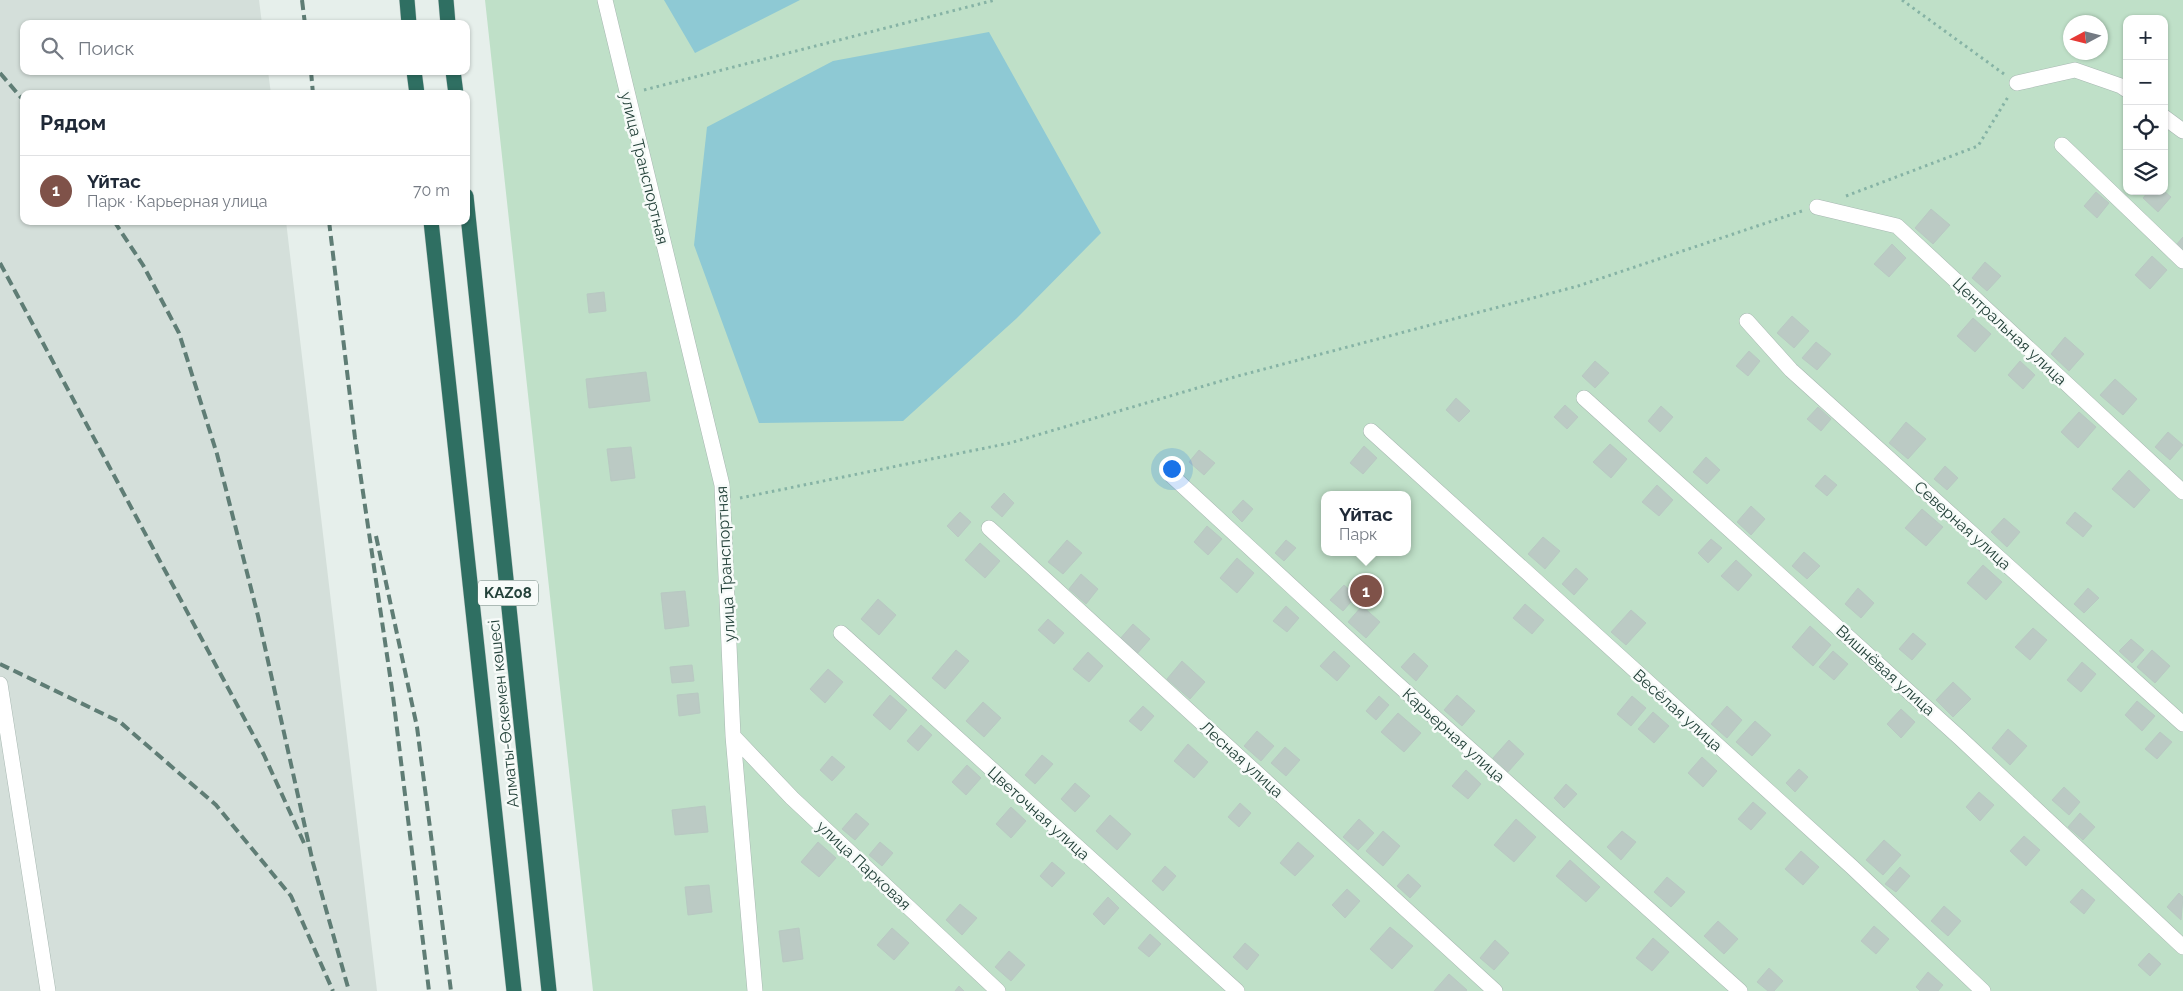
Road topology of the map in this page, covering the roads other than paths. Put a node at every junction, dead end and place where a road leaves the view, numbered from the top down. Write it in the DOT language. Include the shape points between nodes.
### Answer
graph roads {
  1 [pos="407,0"];
  2 [pos="446,0"];
  3 [pos="604,0"];
  4 [pos="409,20"];
  5 [pos="448,20"];
  6 [pos="415,75"];
  7 [pos="454,75"];
  8 [pos="2017,83"];
  9 [pos="2123,87"];
  10 [pos="416,90"];
  11 [pos="455,90"];
  12 [pos="2168,120"];
  13 [pos="2183,131"];
  14 [pos="2062,145"];
  15 [pos="1817,207"];
  16 [pos="431,225"];
  17 [pos="469,225"];
  18 [pos="2183,261"];
  19 [pos="1747,321"];
  20 [pos="1584,398"];
  21 [pos="1370,431"];
  22 [pos="1171,475"];
  23 [pos="2183,492"];
  24 [pos="989,528"];
  25 [pos="841,633"];
  26 [pos="0,684"];
  27 [pos="2183,724"];
  28 [pos="733,736"];
  29 [pos="2183,947"];
  30 [pos="48,991"];
  31 [pos="514,991"];
  32 [pos="549,991"];
  33 [pos="755,991"];
  34 [pos="998,991"];
  35 [pos="1237,991"];
  36 [pos="1495,991"];
  37 [pos="1740,991"];
  38 [pos="1983,991"];
  1 -- 4 [label="highway"];
  2 -- 5 [label="highway"];
  3 -- 28 [label="street, улица Транспортная" via="722,485"];
  6 -- 10 [label="highway"];
  7 -- 11 [label="highway"];
  8 -- 9 [label="street" via="2075,70"];
  12 -- 13 [label="street"];
  14 -- 18 [label="street"];
  15 -- 23 [label="street, Центральная улица" via="1897,226"];
  16 -- 31 [label="highway, Алматы-Өскемен көшесі / KAZ08"];
  17 -- 32 [label="highway, Алматы-Өскемен көшесі / KAZ08"];
  19 -- 27 [label="street, Северная улица" via="1791,370"];
  20 -- 29 [label="street, Вишнёвая улица" via="1960,738"];
  21 -- 38 [label="street, Весёлая улица"];
  22 -- 37 [label="street, Карьерная улица" via="1394,681"];
  24 -- 36 [label="street, Лесная улица"];
  25 -- 35 [label="street, Цветочная улица"];
  26 -- 30 [label="street"];
  28 -- 33 [label="street, улица Транспортная"];
  28 -- 34 [label="street, улица Парковая" via="792,798"];
}
